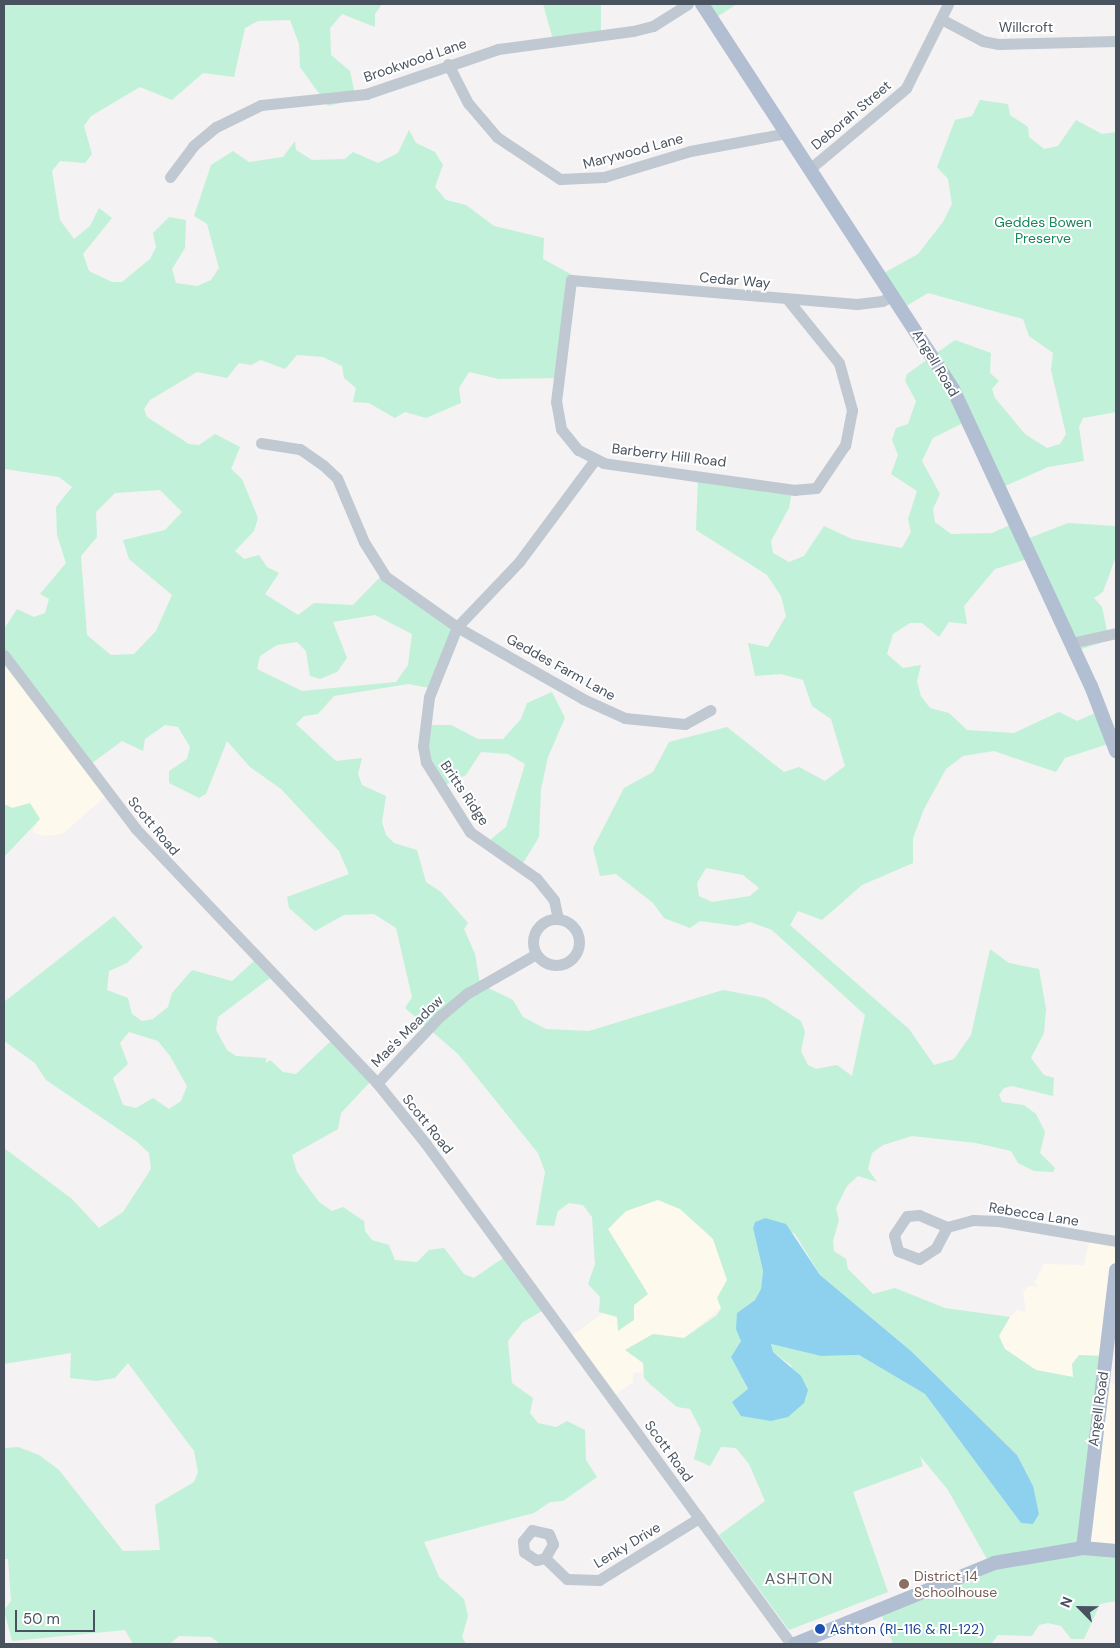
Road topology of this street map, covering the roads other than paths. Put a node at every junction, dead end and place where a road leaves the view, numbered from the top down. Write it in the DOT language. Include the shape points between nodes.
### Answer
graph roads {
  1 [pos="688,4"];
  2 [pos="702,4"];
  3 [pos="948,4"];
  4 [pos="941,18"];
  5 [pos="1116,41"];
  6 [pos="448,64"];
  7 [pos="787,133"];
  8 [pos="812,167"];
  9 [pos="170,177"];
  10 [pos="571,280"];
  11 [pos="894,294"];
  12 [pos="788,300"];
  13 [pos="262,443"];
  14 [pos="594,461"];
  15 [pos="457,627"];
  16 [pos="1116,633"];
  17 [pos="1071,643"];
  18 [pos="4,655"];
  19 [pos="710,710"];
  20 [pos="1116,752"];
  21 [pos="558,920"];
  22 [pos="536,954"];
  23 [pos="376,1083"];
  24 [pos="947,1227"];
  25 [pos="1116,1241"];
  26 [pos="1116,1270"];
  27 [pos="699,1518"];
  28 [pos="1083,1548"];
  29 [pos="1116,1551"];
  30 [pos="546,1558"];
  31 [pos="791,1644"];
  32 [pos="795,1644"];
  1 -- 6 [label="street, Brookwood Lane" via="653,26 606,37 498,49"];
  2 -- 7 [label="main road, Angell Road"];
  3 -- 4 [label="street, Deborah Street"];
  4 -- 5 [label="street, Willcroft" via="984,41 999,44"];
  4 -- 8 [label="street, Deborah Street" via="906,88"];
  6 -- 7 [label="street, Marywood Lane" via="468,103 497,137 560,180 604,177 690,151"];
  6 -- 9 [label="street, Brookwood Lane" via="366,94 282,100 247,110 193,146"];
  7 -- 8 [label="main road, Angell Road"];
  8 -- 11 [label="main road, Angell Road"];
  10 -- 12 [label="street, Cedar Way"];
  10 -- 14 [label="street, Barberry Hill Road" via="556,417 570,441"];
  11 -- 12 [label="street, Cedar Way" via="882,301 857,304"];
  11 -- 17 [label="main road, Angell Road" via="953,389"];
  12 -- 14 [label="street, Barberry Hill Road" via="839,363 852,410 845,445 816,488 795,490"];
  13 -- 15 [label="street, Geddes Farm Lane" via="300,448 337,478 364,542 385,576"];
  14 -- 15 [label="street, Britts Ridge" via="519,562"];
  15 -- 19 [label="street, Geddes Farm Lane" via="583,700 625,718 685,724"];
  15 -- 21 [label="street, Britts Ridge" via="429,697 423,746 426,762 470,832 547,889"];
  16 -- 17 [label="street"];
  17 -- 20 [label="main road, Angell Road"];
  18 -- 23 [label="street, Scott Road" via="136,829"];
  21 -- 22 [label="street" via="548,921 535,934"];
  21 -- 22 [label="street" via="576,930 579,940 575,954 563,964 553,965"];
  22 -- 23 [label="street, Mae's Meadow" via="468,993 439,1017"];
  23 -- 27 [label="street, Scott Road" via="569,1336"];
  24 -- 24 [label="street" via="930,1217 907,1216 894,1234 895,1248 910,1257 929,1257"];
  24 -- 25 [label="street, Rebecca Lane" via="973,1220 998,1221"];
  26 -- 28 [label="main road, Angell Road"];
  27 -- 30 [label="street, Lenky Drive" via="599,1580 567,1579"];
  27 -- 31 [label="street, Scott Road"];
  28 -- 29 [label="main road"];
  28 -- 32 [label="main road" via="994,1563"];
}
